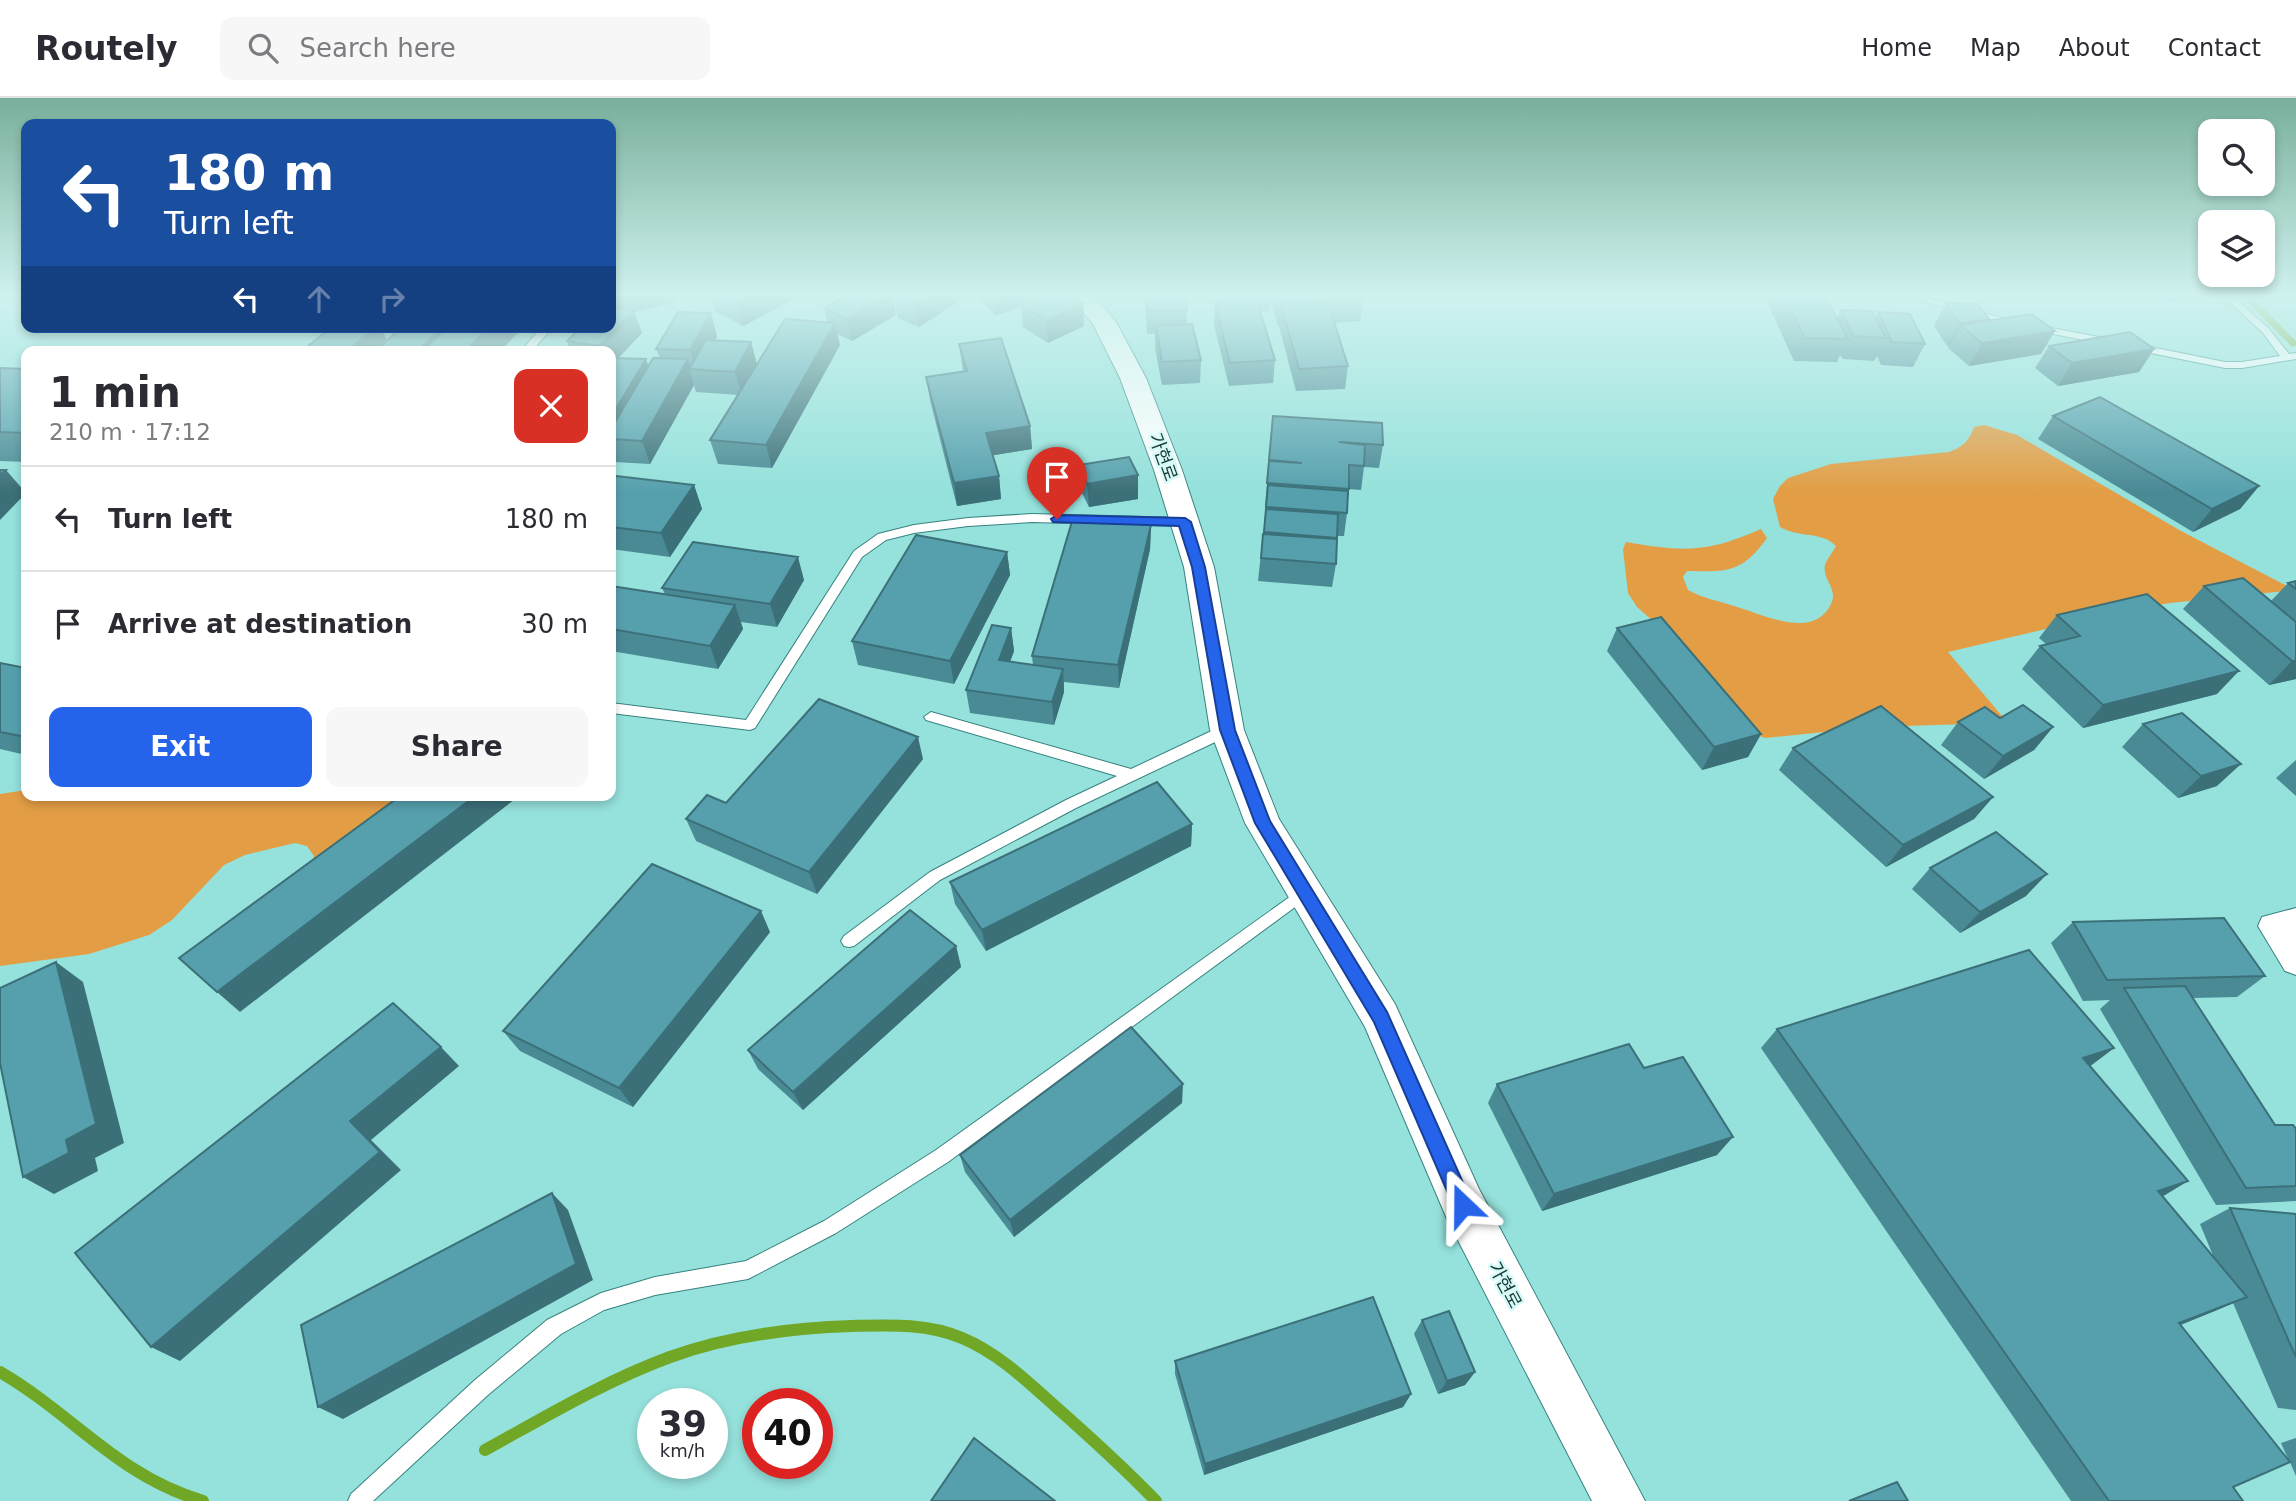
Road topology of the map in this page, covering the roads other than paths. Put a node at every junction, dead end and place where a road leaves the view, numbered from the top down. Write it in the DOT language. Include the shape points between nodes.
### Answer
graph roads {
  1 [pos="1124,361"];
  2 [pos="2197,361"];
  3 [pos="2261,361"];
  4 [pos="1185,522"];
  5 [pos="616,709"];
  6 [pos="931,717"];
  7 [pos="1227,730"];
  8 [pos="1132,775"];
  9 [pos="1305,892"];
  10 [pos="2296,920"];
  11 [pos="849,941"];
  12 [pos="2296,962"];
  13 [pos="358,1501"];
  14 [pos="1619,1501"];
  1 -- 4 [label="street, 가현로"];
  2 -- 3 [label="lane" via="2242,365"];
  4 -- 5 [label="lane" via="1032,518 968,522 882,537 859,554 750,725"];
  4 -- 7 [label="street, 가현로" via="1199,567"];
  6 -- 8 [label="lane"];
  7 -- 8 [label="lane"];
  7 -- 9 [label="street, 가현로" via="1263,823"];
  8 -- 11 [label="lane" via="935,876"];
  9 -- 13 [label="lane" via="942,1156 830,1227 748,1270 655,1286 601,1302 554,1327"];
  9 -- 14 [label="street, 가현로" via="1381,1017 1463,1205"];
  10 -- 12 [label="street" via="2273,926"];
}
